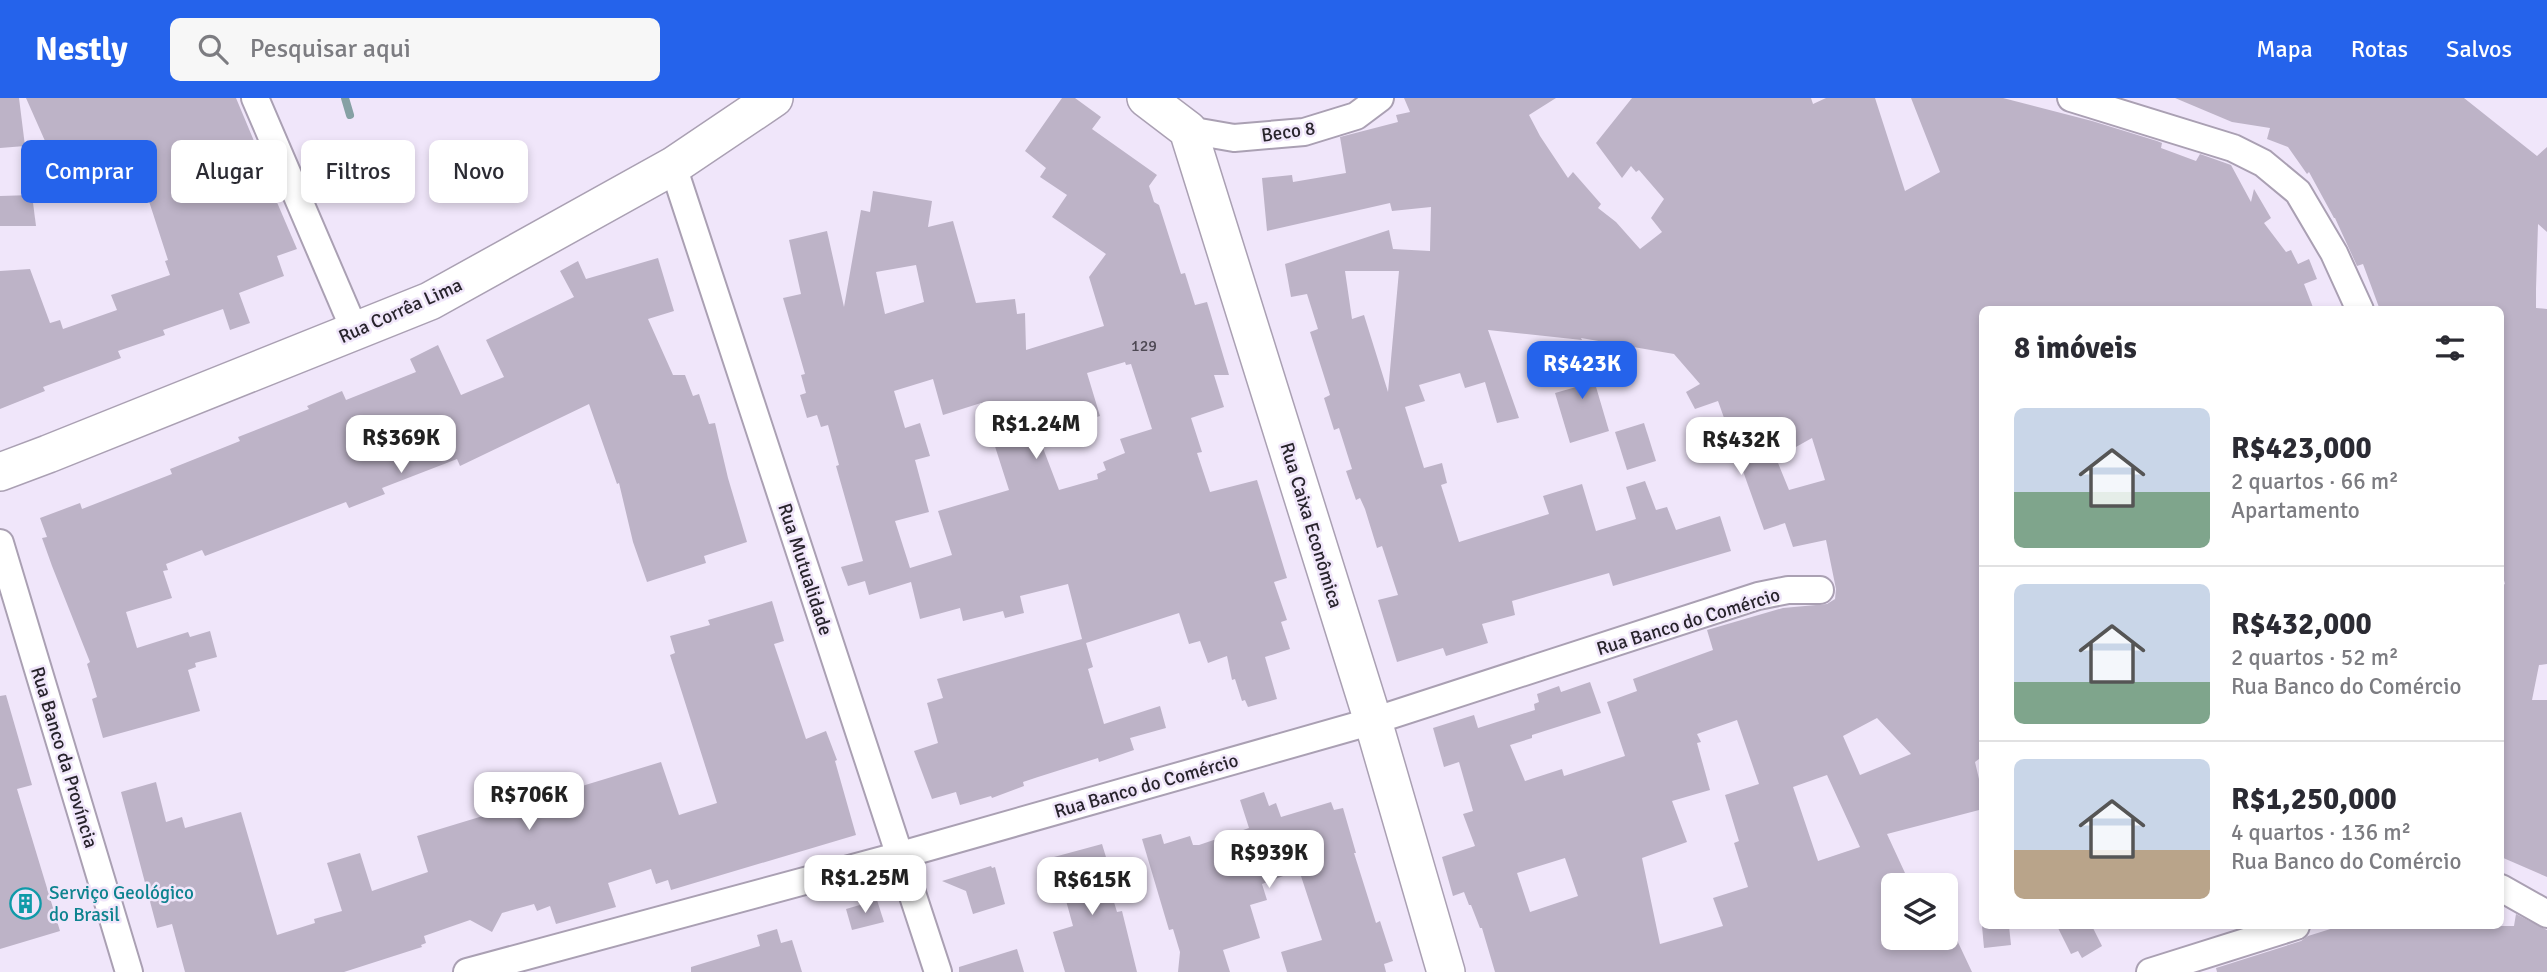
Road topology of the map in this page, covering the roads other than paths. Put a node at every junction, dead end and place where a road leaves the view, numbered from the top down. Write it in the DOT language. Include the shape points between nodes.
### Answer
graph roads {
  1 [pos="255,98"];
  2 [pos="774,98"];
  3 [pos="1146,98"];
  4 [pos="1380,98"];
  5 [pos="2071,98"];
  6 [pos="1188,130"];
  7 [pos="673,166"];
  8 [pos="2358,306"];
  9 [pos="355,331"];
  10 [pos="0,472"];
  11 [pos="0,543"];
  12 [pos="1820,590"];
  13 [pos="1373,721"];
  14 [pos="901,855"];
  15 [pos="2504,890"];
  16 [pos="2547,914"];
  17 [pos="2286,929"];
  18 [pos="129,972"];
  19 [pos="467,972"];
  20 [pos="937,972"];
  21 [pos="1446,972"];
  22 [pos="2150,972"];
  1 -- 9 [label="street"];
  2 -- 7 [label="street, Rua Corrêa Lima"];
  3 -- 6 [label="street"];
  4 -- 6 [label="street, Beco 8" via="1356,116 1304,132 1234,138"];
  5 -- 8 [label="street" via="2233,148 2263,163 2298,192"];
  6 -- 13 [label="street, Rua Caixa Econômica"];
  7 -- 9 [label="street, Rua Corrêa Lima" via="429,301"];
  7 -- 14 [label="street, Rua Mutualidade"];
  9 -- 10 [label="street, Rua Corrêa Lima"];
  11 -- 18 [label="street, Rua Banco da Província"];
  12 -- 13 [label="street, Rua Banco do Comércio" via="1758,596"];
  13 -- 14 [label="street, Rua Banco do Comércio"];
  13 -- 21 [label="street, Rua Caixa Econômica"];
  14 -- 19 [label="street, Rua Banco do Comércio"];
  14 -- 20 [label="street, Rua Mutualidade"];
  15 -- 16 [label="street"];
  17 -- 22 [label="street"];
}
